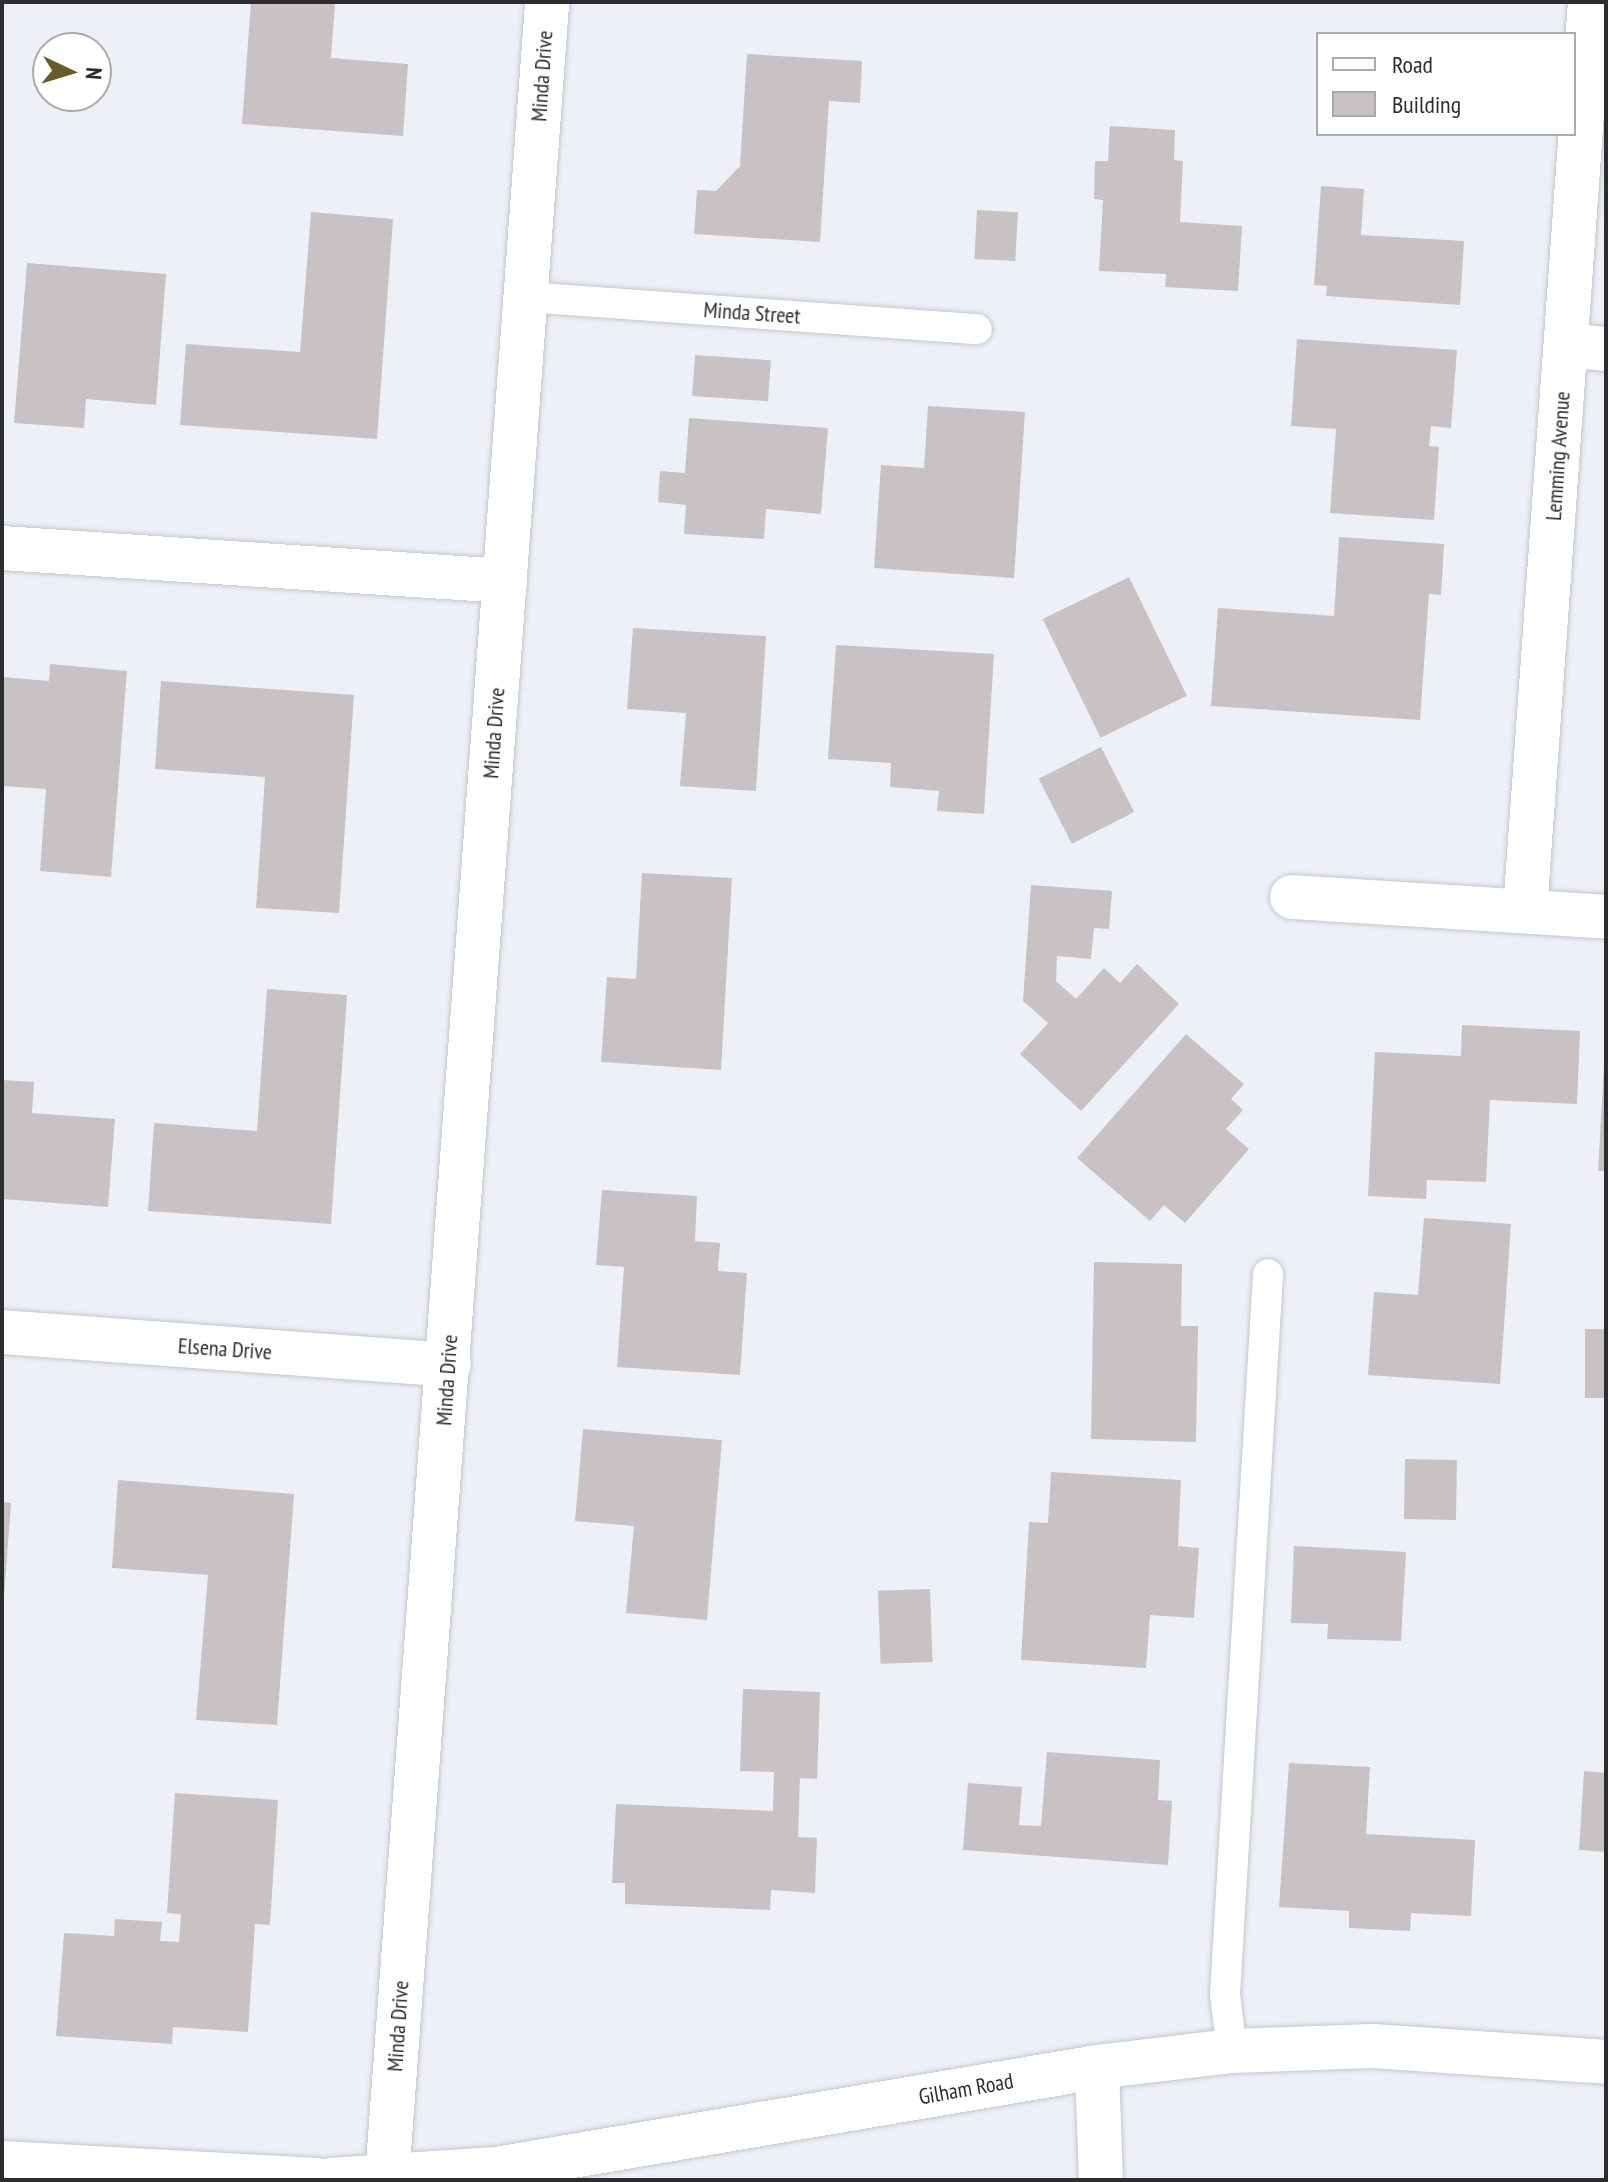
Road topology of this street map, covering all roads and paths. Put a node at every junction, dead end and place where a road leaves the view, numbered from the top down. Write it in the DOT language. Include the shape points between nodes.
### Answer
graph roads {
  1 [pos="547,2"];
  2 [pos="1590,2"];
  3 [pos="1578,107"];
  4 [pos="527,297"];
  5 [pos="977,329"];
  6 [pos="1586,347"];
  7 [pos="2,548"];
  8 [pos="505,581"];
  9 [pos="1292,897"];
  10 [pos="1525,911"];
  11 [pos="1606,917"];
  12 [pos="1268,1274"];
  13 [pos="2,1332"];
  14 [pos="449,1365"];
  15 [pos="1232,2051"];
  16 [pos="1606,2062"];
  17 [pos="1097,2067"];
  18 [pos="2,2163"];
  19 [pos="387,2178"];
  20 [pos="317,2180"];
  21 [pos="330,2180"];
  22 [pos="1101,2180"];
  1 -- 4 [label="street, Minda Drive"];
  2 -- 3 [label="street, Lemming Avenue"];
  3 -- 6 [label="street, Lemming Avenue"];
  4 -- 5 [label="lane, Minda Street"];
  4 -- 8 [label="street, Minda Drive"];
  6 -- 10 [label="street, Lemming Avenue"];
  7 -- 8 [label="street"];
  8 -- 14 [label="street, Minda Drive"];
  9 -- 10 [label="street"];
  10 -- 11 [label="street"];
  12 -- 15 [label="lane" via="1225,1994"];
  13 -- 14 [label="street, Elsena Drive"];
  14 -- 19 [label="street, Minda Drive"];
  15 -- 16 [label="street, Gilham Road" via="1373,2046"];
  15 -- 17 [label="street, Gilham Road"];
  17 -- 19 [label="street, Gilham Road" via="496,2169"];
  17 -- 22 [label="street"];
  18 -- 20 [label="street"];
  19 -- 21 [label="street, Gilham Road"];
}
